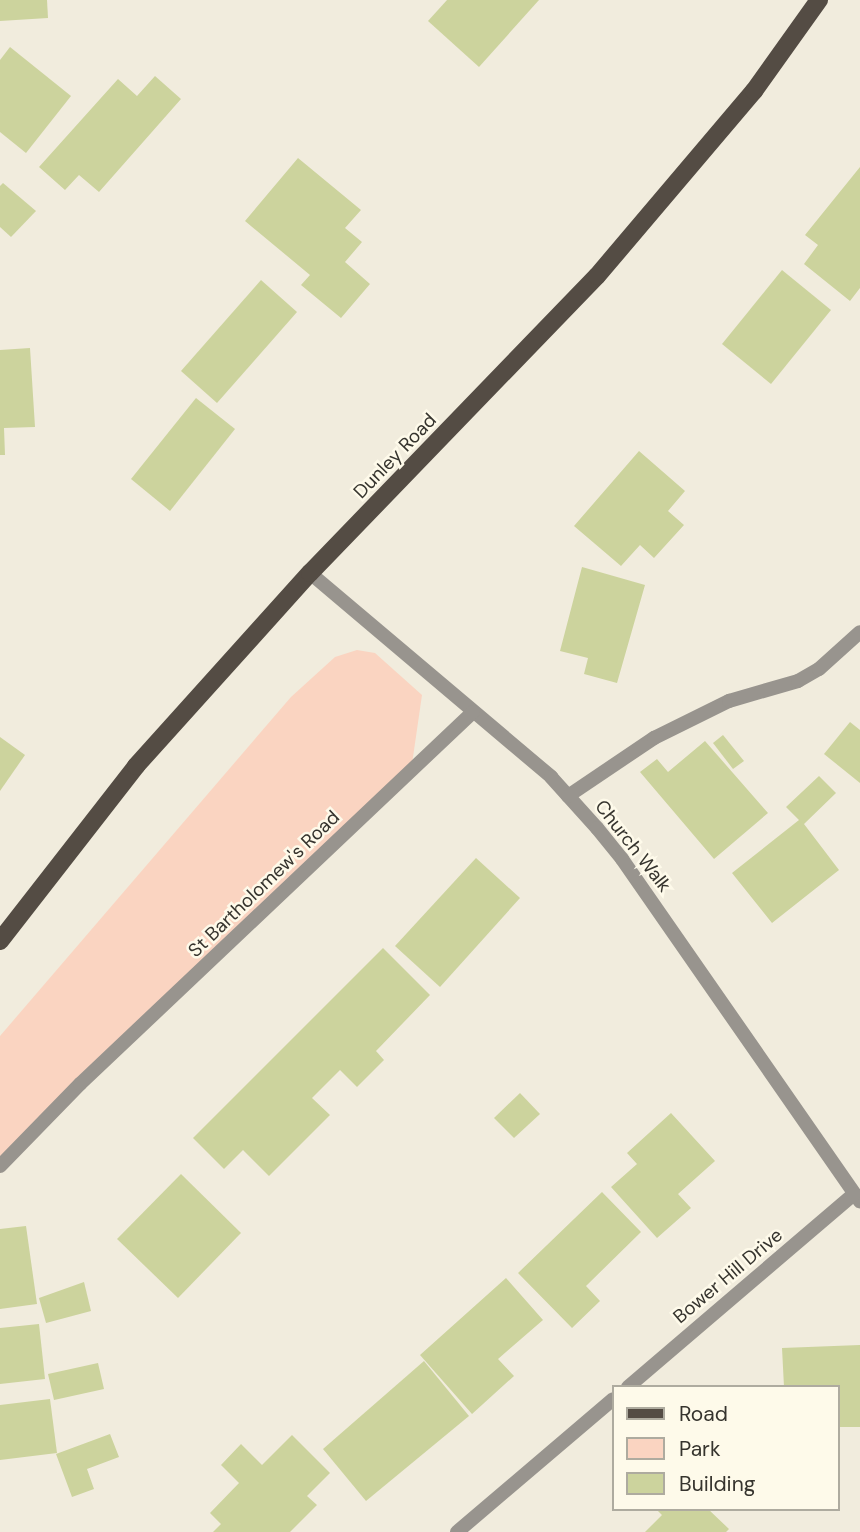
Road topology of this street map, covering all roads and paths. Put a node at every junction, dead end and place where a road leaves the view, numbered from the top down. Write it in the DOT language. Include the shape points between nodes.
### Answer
graph roads {
  1 [pos="819,0"];
  2 [pos="310,573"];
  3 [pos="860,632"];
  4 [pos="473,712"];
  5 [pos="568,796"];
  6 [pos="0,941"];
  7 [pos="0,1166"];
  8 [pos="857,1198"];
  9 [pos="630,1385"];
  10 [pos="612,1400"];
  11 [pos="457,1532"];
  1 -- 2 [label="main road, Dunley Road" via="754,91 597,276"];
  2 -- 4 [label="street, Church Walk"];
  2 -- 6 [label="main road, Dunley Road" via="136,766"];
  3 -- 5 [label="street" via="819,669 798,681 729,701 654,738"];
  4 -- 5 [label="street, Church Walk"];
  4 -- 7 [label="street, St Bartholomew's Road" via="80,1084"];
  5 -- 8 [label="street, Church Walk" via="622,859"];
  8 -- 9 [label="street, Bower Hill Drive"];
  10 -- 11 [label="street"];
}
